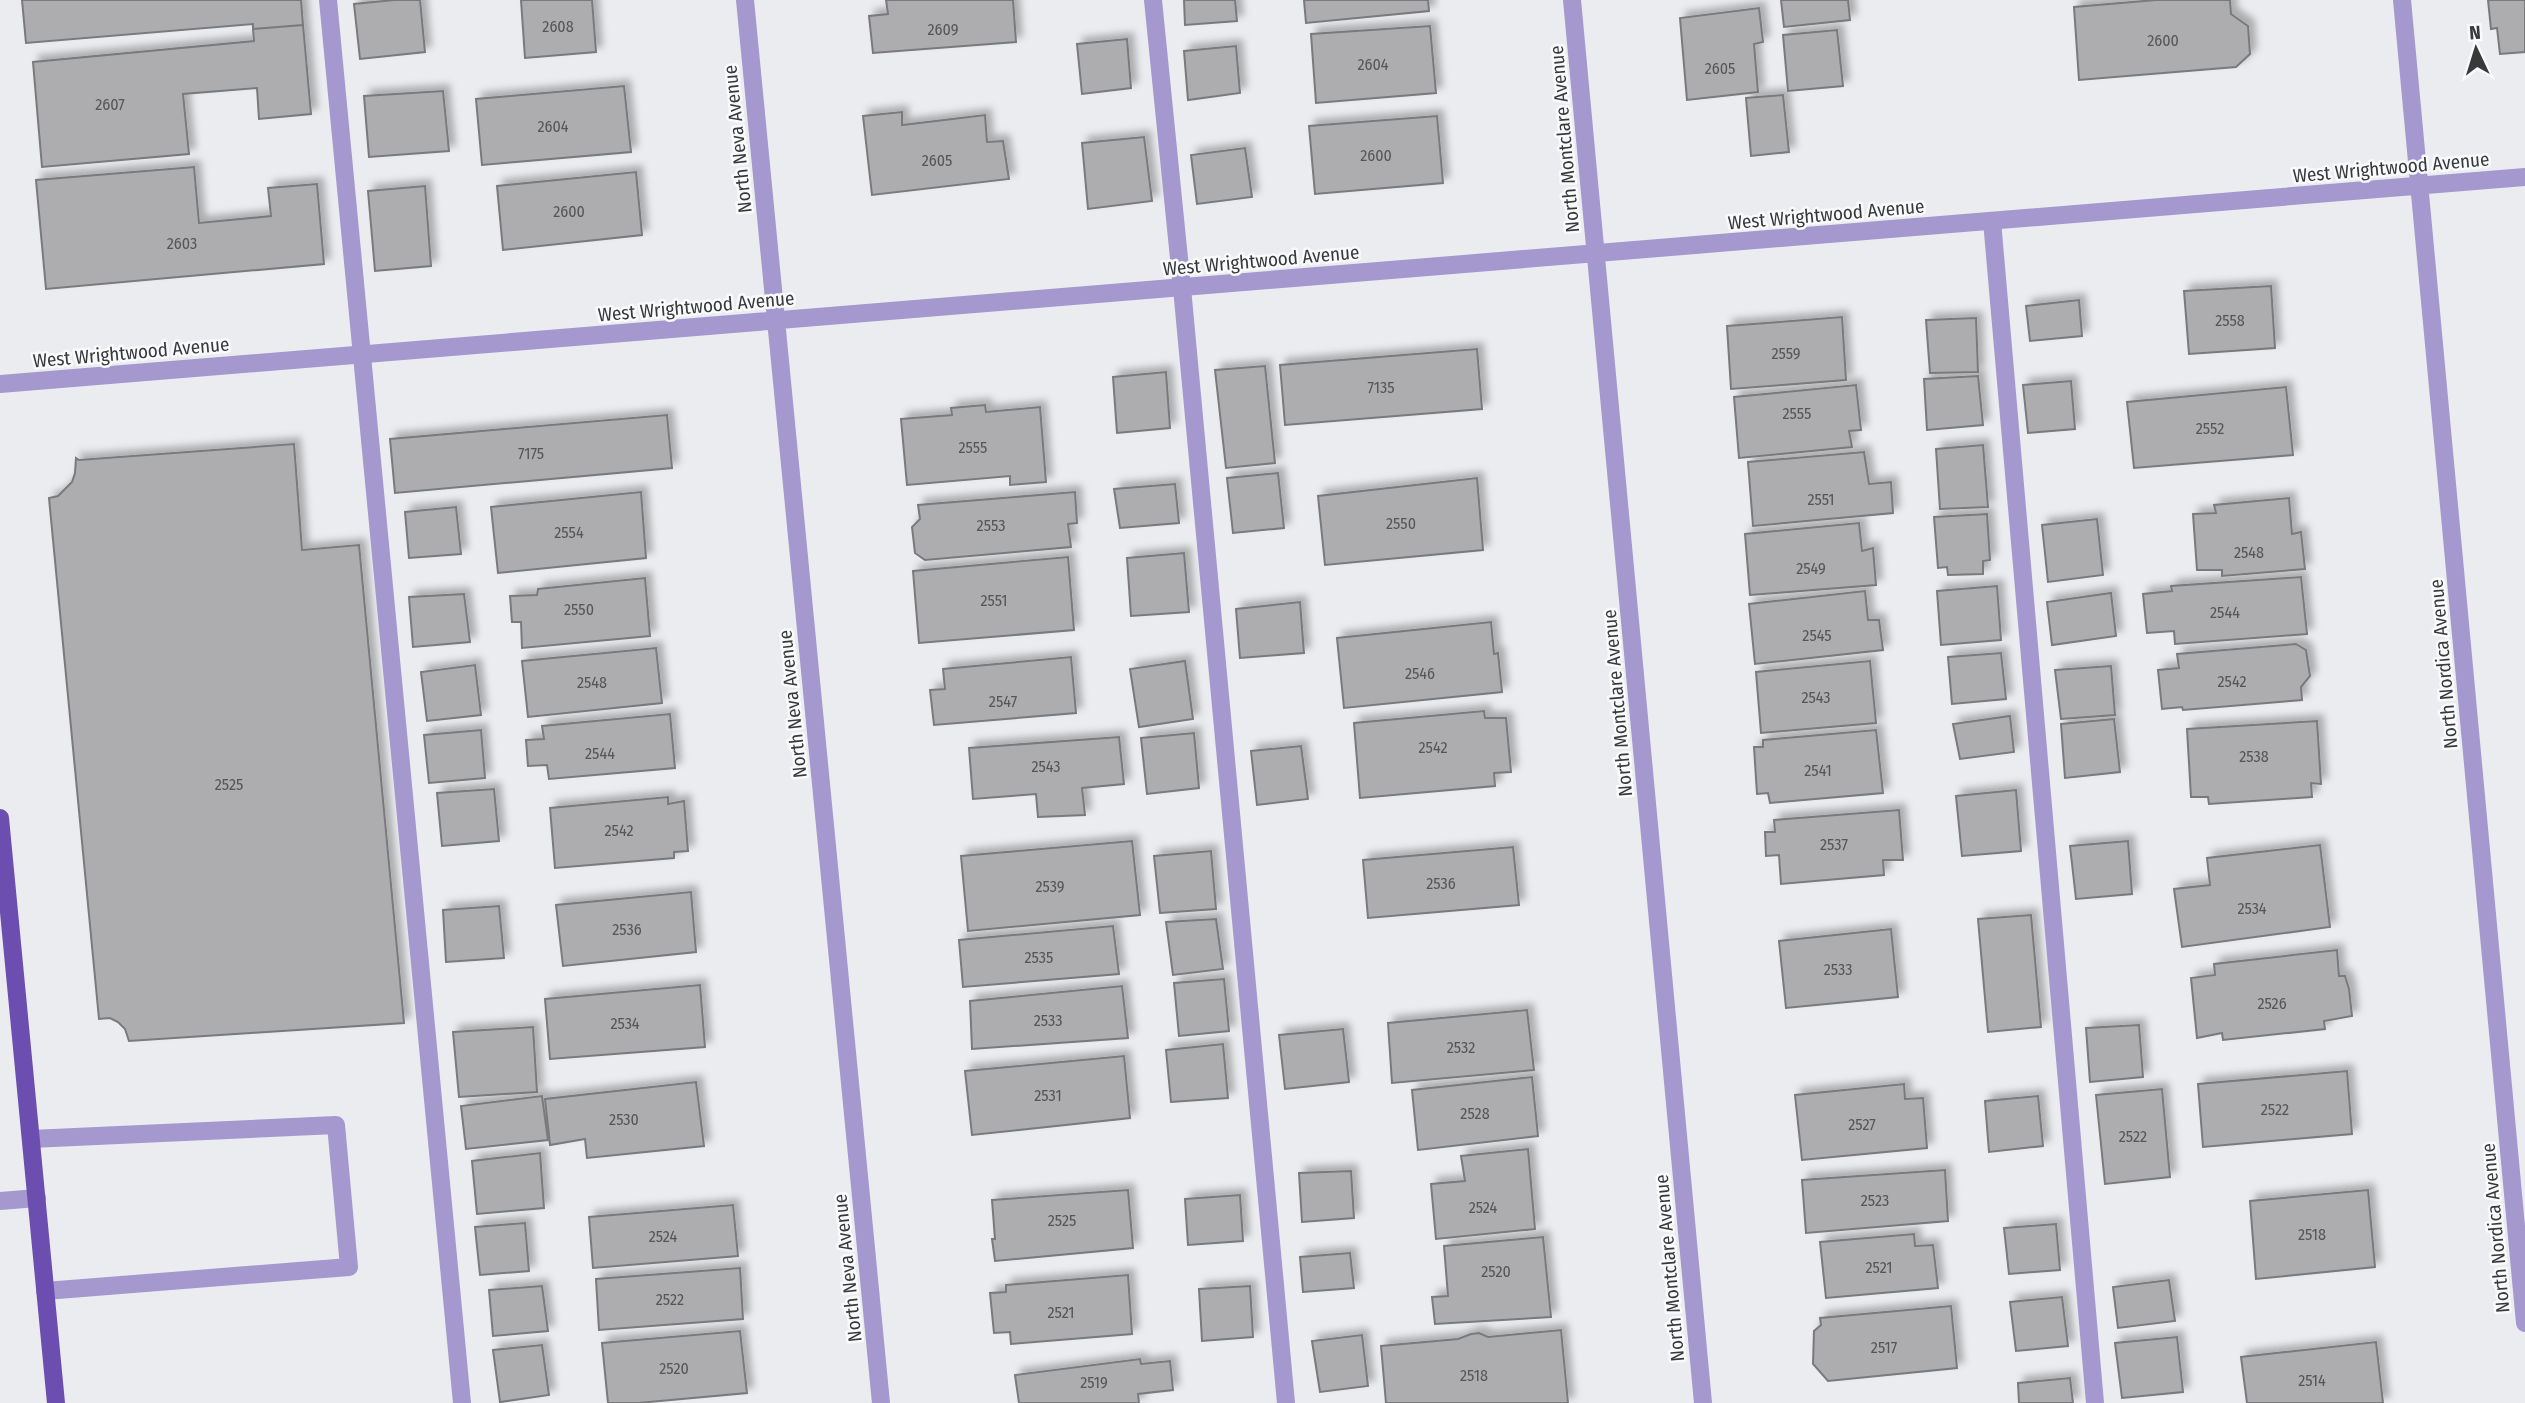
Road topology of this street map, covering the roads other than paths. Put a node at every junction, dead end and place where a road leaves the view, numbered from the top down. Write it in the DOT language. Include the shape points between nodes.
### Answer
graph roads {
  1 [pos="328,0"];
  2 [pos="745,0"];
  3 [pos="1153,0"];
  4 [pos="1572,0"];
  5 [pos="2402,0"];
  6 [pos="2525,177"];
  7 [pos="2419,186"];
  8 [pos="1992,221"];
  9 [pos="1596,253"];
  10 [pos="1182,288"];
  11 [pos="776,321"];
  12 [pos="361,354"];
  13 [pos="0,384"];
  14 [pos="0,818"];
  15 [pos="31,1139"];
  16 [pos="37,1198"];
  17 [pos="0,1201"];
  18 [pos="45,1291"];
  19 [pos="2525,1323"];
  20 [pos="56,1403"];
  21 [pos="462,1403"];
  22 [pos="881,1403"];
  23 [pos="1286,1403"];
  24 [pos="1703,1403"];
  25 [pos="2095,1403"];
  1 -- 12 [label="street"];
  2 -- 11 [label="street, North Neva Avenue"];
  3 -- 10 [label="street"];
  4 -- 9 [label="street, North Montclare Avenue"];
  5 -- 7 [label="street, North Nordica Avenue"];
  6 -- 7 [label="street, West Wrightwood Avenue"];
  7 -- 8 [label="street, West Wrightwood Avenue"];
  7 -- 19 [label="street, North Nordica Avenue"];
  8 -- 9 [label="street, West Wrightwood Avenue"];
  8 -- 25 [label="street"];
  9 -- 10 [label="street, West Wrightwood Avenue"];
  9 -- 24 [label="street, North Montclare Avenue"];
  10 -- 11 [label="street, West Wrightwood Avenue"];
  10 -- 23 [label="street"];
  11 -- 12 [label="street, West Wrightwood Avenue"];
  11 -- 22 [label="street, North Neva Avenue"];
  12 -- 13 [label="street, West Wrightwood Avenue"];
  12 -- 21 [label="street"];
  14 -- 15 [label="main road"];
  15 -- 16 [label="main road"];
  15 -- 18 [label="street" via="336,1125 346,1228 349,1267"];
  16 -- 17 [label="street"];
  16 -- 18 [label="main road"];
  18 -- 20 [label="main road"];
}
